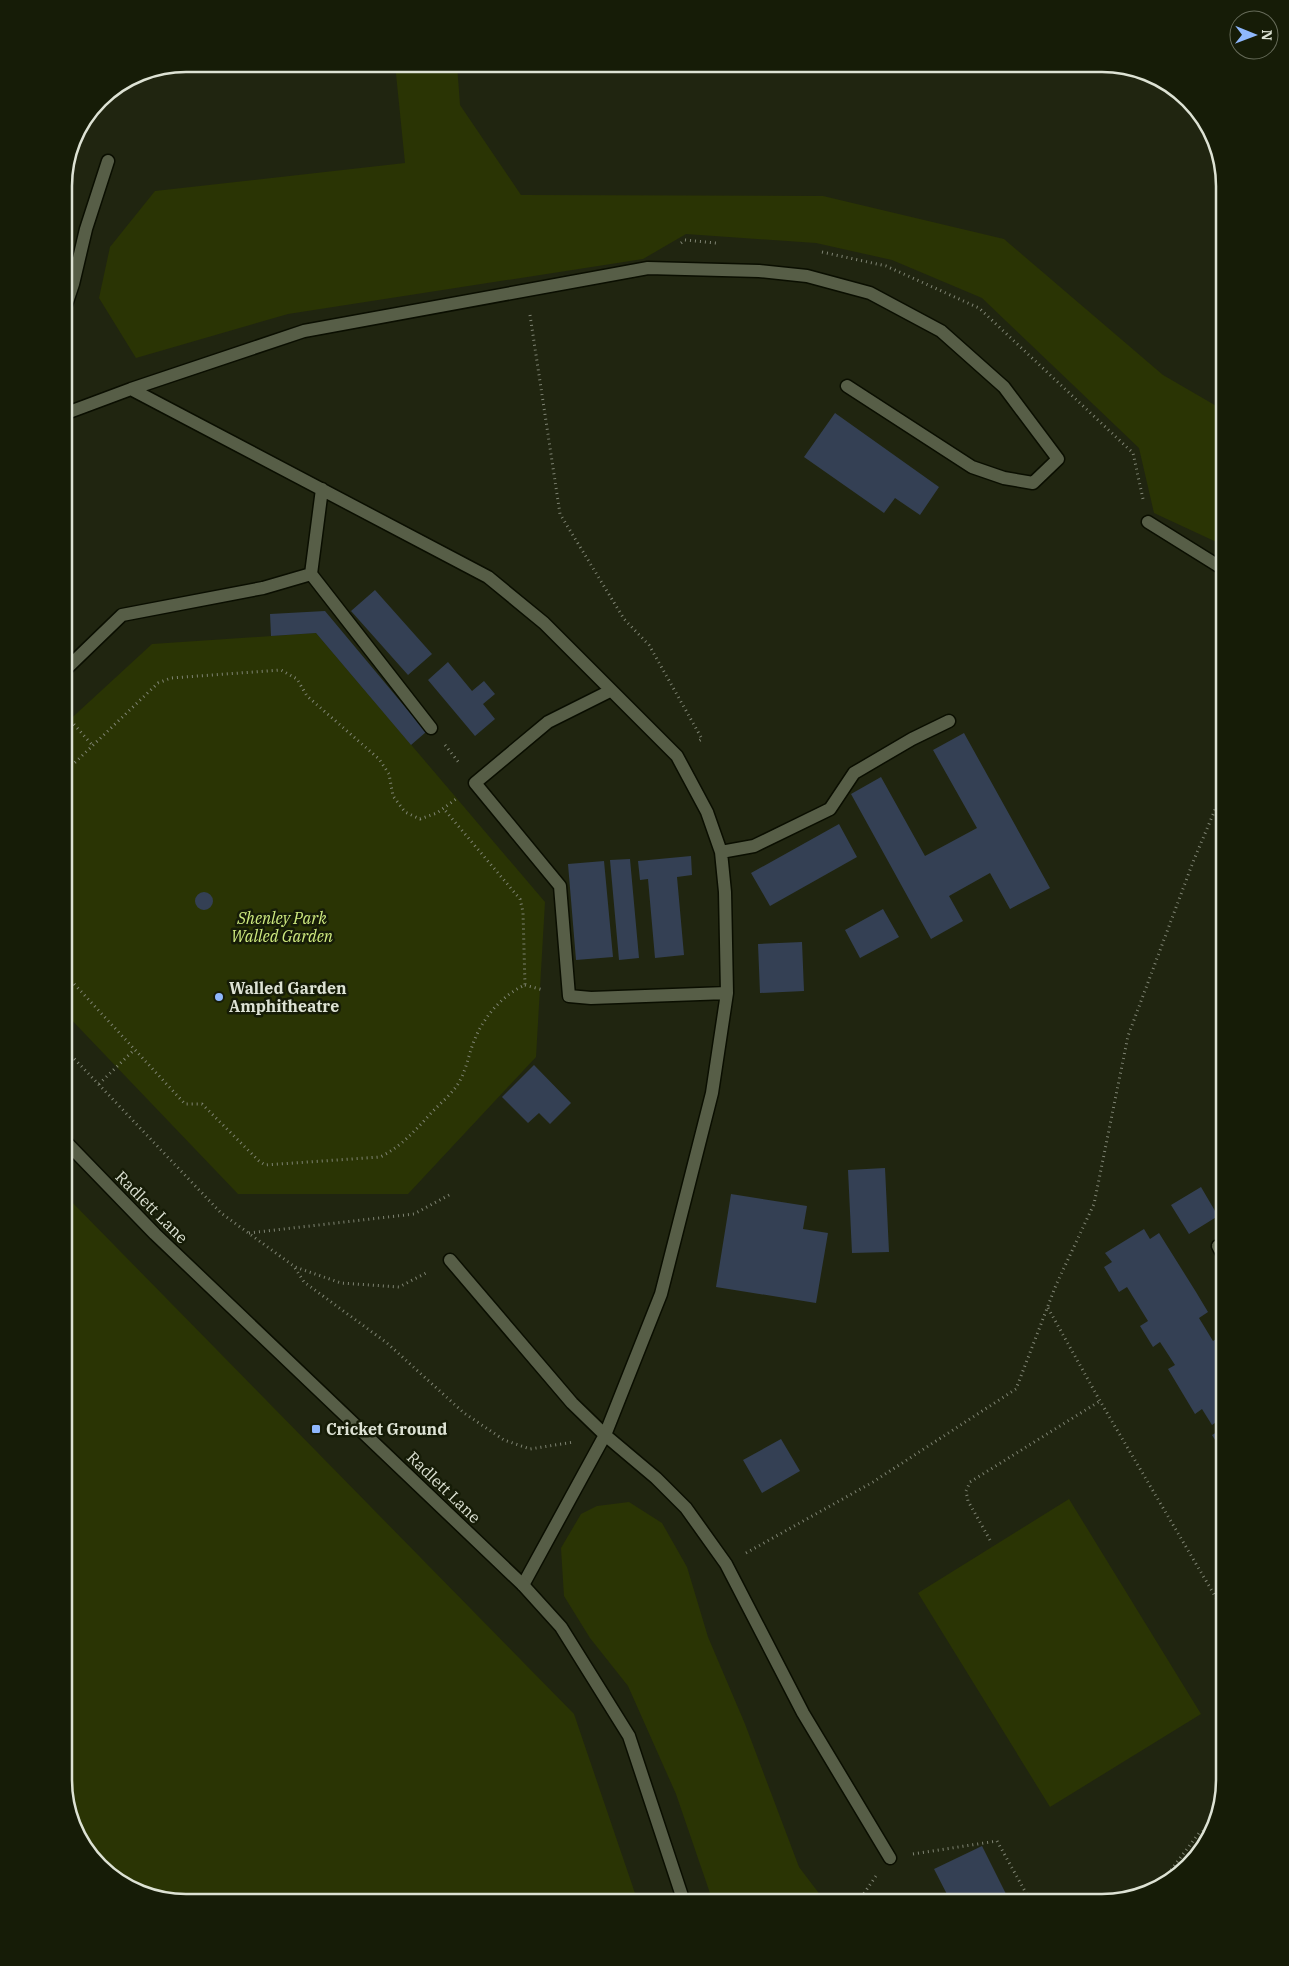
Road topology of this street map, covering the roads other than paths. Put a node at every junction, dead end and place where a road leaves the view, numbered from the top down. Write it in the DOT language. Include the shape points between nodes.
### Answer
graph roads {
  1 [pos="108,161"];
  2 [pos="73,265"];
  3 [pos="847,386"];
  4 [pos="131,389"];
  5 [pos="73,411"];
  6 [pos="322,489"];
  7 [pos="1148,522"];
  8 [pos="1216,564"];
  9 [pos="311,574"];
  10 [pos="73,663"];
  11 [pos="610,691"];
  12 [pos="949,721"];
  13 [pos="432,728"];
  14 [pos="721,852"];
  15 [pos="726,994"];
  16 [pos="72,1149"];
  17 [pos="450,1260"];
  18 [pos="605,1436"];
  19 [pos="523,1585"];
  20 [pos="890,1858"];
  21 [pos="681,1894"];
  1 -- 2 [label="street"];
  3 -- 4 [label="street" via="972,467 1004,478 1033,483 1058,459 1004,387 941,331 870,293 807,276 759,271 648,268 304,331"];
  4 -- 5 [label="street"];
  4 -- 6 [label="street"];
  6 -- 9 [label="street"];
  6 -- 11 [label="street" via="488,577 544,623"];
  7 -- 8 [label="street"];
  9 -- 10 [label="street" via="263,588 122,616"];
  9 -- 13 [label="street"];
  11 -- 14 [label="street" via="677,756 707,812"];
  11 -- 15 [label="street" via="548,722 475,783 560,886 569,996"];
  12 -- 14 [label="street" via="854,774 830,809 754,846"];
  14 -- 15 [label="street" via="725,892"];
  15 -- 18 [label="street" via="712,1093 660,1294"];
  16 -- 19 [label="street, Radlett Lane" via="155,1234"];
  17 -- 18 [label="street" via="572,1403"];
  18 -- 19 [label="street"];
  18 -- 20 [label="street" via="686,1508 726,1564 803,1714"];
  19 -- 21 [label="street, Radlett Lane" via="561,1627 629,1736"];
}
